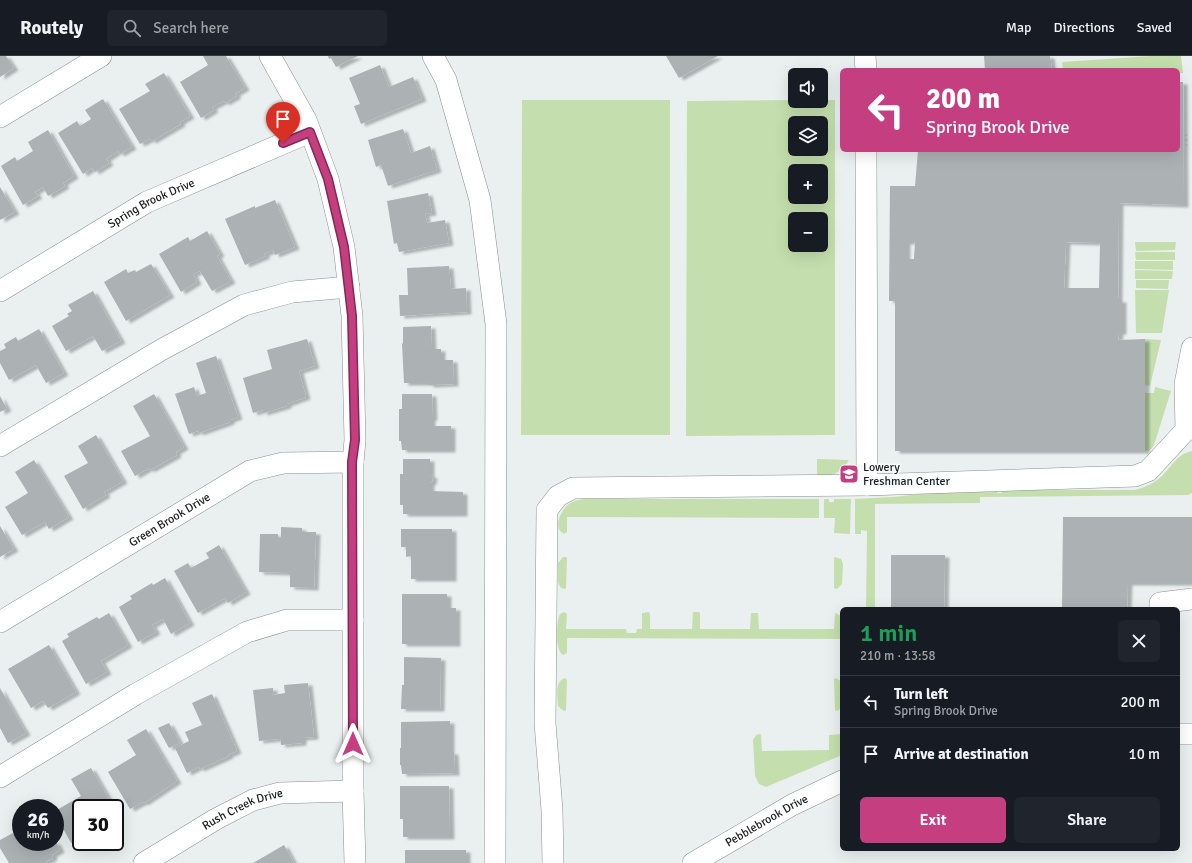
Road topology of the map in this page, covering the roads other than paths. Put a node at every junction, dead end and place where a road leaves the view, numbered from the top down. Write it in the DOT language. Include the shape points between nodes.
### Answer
graph roads {
  1 [pos="102,56"];
  2 [pos="270,56"];
  3 [pos="433,56"];
  4 [pos="865,56"];
  5 [pos="866,68"];
  6 [pos="0,117"];
  7 [pos="310,132"];
  8 [pos="866,152"];
  9 [pos="349,287"];
  10 [pos="0,291"];
  11 [pos="1192,348"];
  12 [pos="1189,430"];
  13 [pos="0,446"];
  14 [pos="352,462"];
  15 [pos="867,485"];
  16 [pos="1192,600"];
  17 [pos="1160,607"];
  18 [pos="353,620"];
  19 [pos="0,622"];
  20 [pos="1180,734"];
  21 [pos="1192,734"];
  22 [pos="0,777"];
  23 [pos="840,782"];
  24 [pos="353,791"];
  25 [pos="144,863"];
  26 [pos="355,863"];
  27 [pos="495,863"];
  28 [pos="553,863"];
  29 [pos="693,863"];
  1 -- 6 [label="street"];
  2 -- 7 [label="street" via="306,120"];
  3 -- 27 [label="street" via="446,80 480,200 496,324"];
  4 -- 5 [label="street"];
  7 -- 9 [label="street" via="328,179 344,247"];
  7 -- 10 [label="street, Spring Brook Drive" via="147,202"];
  8 -- 15 [label="street"];
  9 -- 13 [label="street" via="292,292 244,305 161,350"];
  9 -- 14 [label="street" via="355,440"];
  11 -- 12 [label="street" via="1185,384"];
  12 -- 15 [label="street" via="1148,471 1135,476"];
  14 -- 18 [label="street"];
  14 -- 19 [label="street, Green Brook Drive" via="283,463 250,471"];
  15 -- 28 [label="street" via="573,488 558,496 547,510 545,724 552,810"];
  16 -- 17 [label="street" via="1160,603"];
  18 -- 22 [label="street" via="287,620 247,632 136,694"];
  18 -- 24 [label="street"];
  20 -- 21 [label="street"];
  23 -- 29 [label="street, Pebblebrook Drive" via="792,805"];
  24 -- 25 [label="street, Rush Creek Drive" via="280,793 253,800 216,819"];
  24 -- 26 [label="street"];
}
